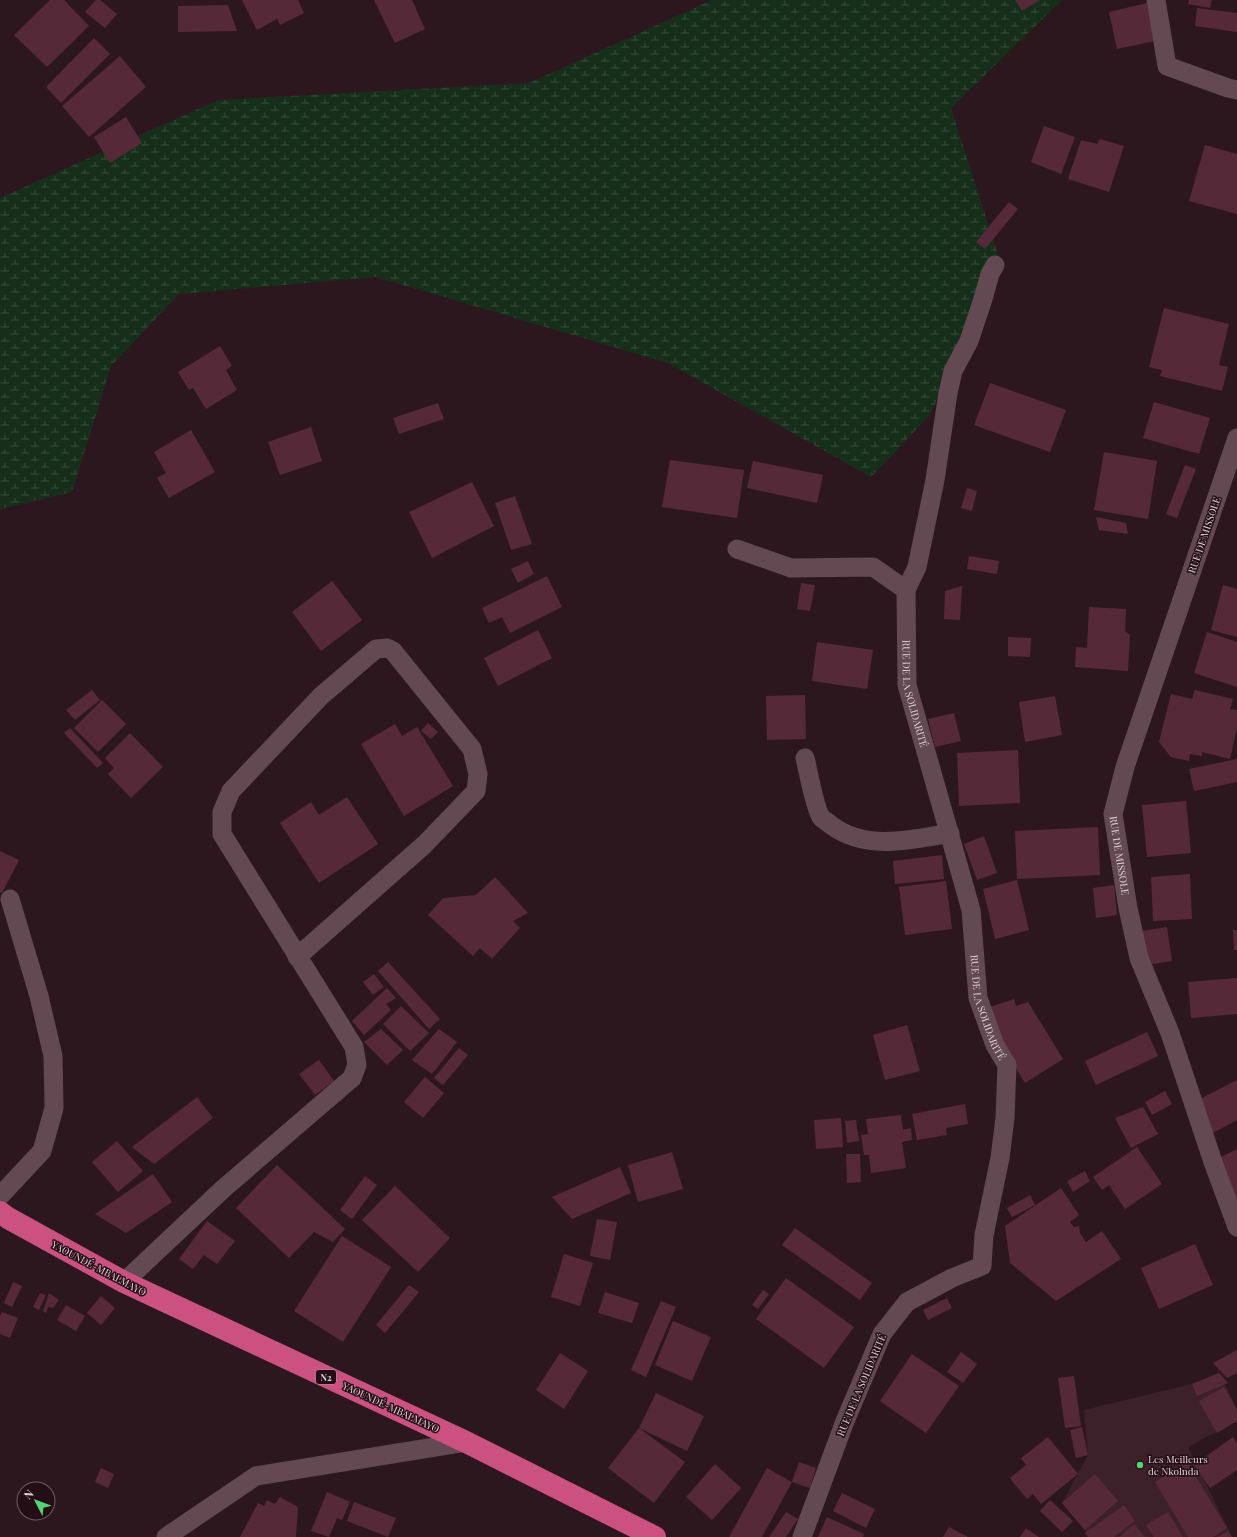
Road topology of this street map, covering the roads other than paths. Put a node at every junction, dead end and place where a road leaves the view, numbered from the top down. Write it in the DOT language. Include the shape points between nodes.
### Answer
graph roads {
  1 [pos="1156,0"];
  2 [pos="1237,90"];
  3 [pos="995,265"];
  4 [pos="1237,438"];
  5 [pos="737,549"];
  6 [pos="906,590"];
  7 [pos="805,758"];
  8 [pos="950,833"];
  9 [pos="10,899"];
  10 [pos="297,956"];
  11 [pos="0,1196"];
  12 [pos="3,1217"];
  13 [pos="1237,1227"];
  14 [pos="124,1282"];
  15 [pos="466,1442"];
  16 [pos="166,1537"];
  17 [pos="655,1537"];
  18 [pos="802,1537"];
  1 -- 2 [label="street" via="1168,66"];
  3 -- 6 [label="street" via="969,340 953,371 935,480 917,566"];
  4 -- 13 [label="street, RUE DE MISSOLE" via="1128,759 1113,814 1139,958 1170,1033"];
  5 -- 6 [label="street" via="791,568 873,567"];
  6 -- 8 [label="street, RUE DE LA SOLIDARITÉ" via="907,685"];
  7 -- 8 [label="street" via="821,817 842,833 878,842"];
  8 -- 18 [label="street, RUE DE LA SOLIDARITÉ" via="971,910 978,998 995,1045 1007,1065 1005,1118 1000,1158 984,1235 982,1266 952,1278 907,1302 882,1334 845,1420"];
  9 -- 11 [label="street" via="39,996 53,1056 54,1108 42,1151"];
  10 -- 10 [label="street" via="222,834 222,812 231,792 321,696 376,649 387,648 393,651 472,749 478,774 476,791 424,845"];
  10 -- 14 [label="street" via="354,1047 357,1065 352,1078 223,1189"];
  12 -- 14 [label="highway, YAOUNDÉ-MBALMAYO / N2"];
  14 -- 15 [label="highway, YAOUNDÉ-MBALMAYO / N2"];
  15 -- 16 [label="street" via="256,1476"];
  15 -- 17 [label="highway, YAOUNDÉ-MBALMAYO / N2"];
}
